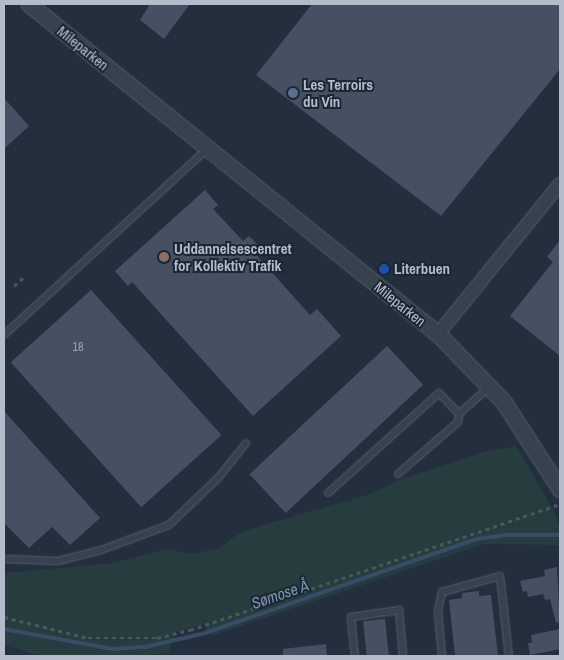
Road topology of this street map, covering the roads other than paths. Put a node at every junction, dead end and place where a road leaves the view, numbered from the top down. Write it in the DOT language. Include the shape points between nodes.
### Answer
graph roads {
  1 [pos="29,4"];
  2 [pos="207,149"];
  3 [pos="560,184"];
  4 [pos="438,334"];
  5 [pos="4,335"];
  6 [pos="490,386"];
  7 [pos="458,414"];
  8 [pos="246,443"];
  9 [pos="398,474"];
  10 [pos="560,489"];
  11 [pos="328,493"];
  12 [pos="4,559"];
  13 [pos="355,656"];
  14 [pos="403,656"];
  15 [pos="442,656"];
  16 [pos="509,656"];
  1 -- 2 [label="street, Mileparken"];
  2 -- 4 [label="street, Mileparken"];
  2 -- 5 [label="lane"];
  3 -- 4 [label="street"];
  4 -- 6 [label="street, Mileparken"];
  6 -- 7 [label="lane"];
  6 -- 10 [label="street, Mileparken" via="527,434"];
  7 -- 9 [label="lane" via="458,422"];
  7 -- 11 [label="lane" via="440,393"];
  8 -- 12 [label="lane" via="218,477 169,525 101,550 58,561"];
  13 -- 14 [label="lane" via="351,617 399,610"];
  15 -- 16 [label="lane" via="438,610 442,592 500,576"];
}
